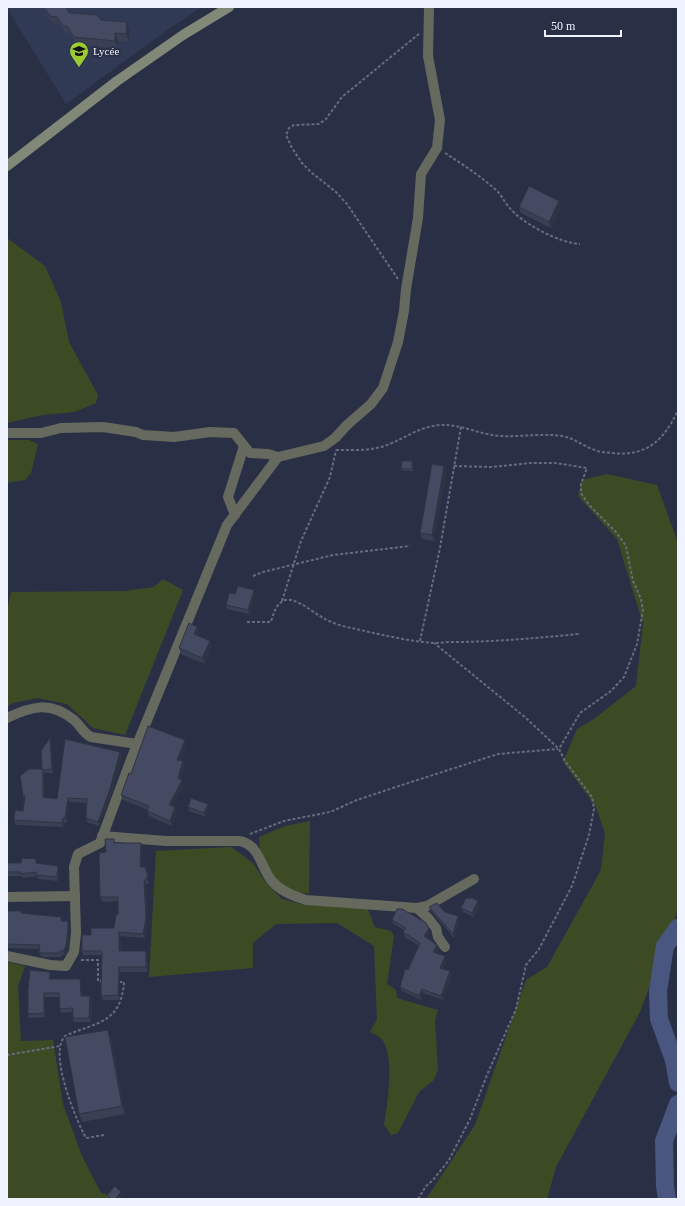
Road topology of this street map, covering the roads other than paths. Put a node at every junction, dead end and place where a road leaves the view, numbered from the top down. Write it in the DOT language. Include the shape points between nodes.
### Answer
graph roads {
  1 [pos="229,7"];
  2 [pos="429,7"];
  3 [pos="7,166"];
  4 [pos="7,433"];
  5 [pos="244,446"];
  6 [pos="278,457"];
  7 [pos="235,515"];
  8 [pos="7,718"];
  9 [pos="137,744"];
  10 [pos="102,836"];
  11 [pos="474,879"];
  12 [pos="75,896"];
  13 [pos="7,897"];
  14 [pos="417,908"];
  15 [pos="445,947"];
  16 [pos="7,956"];
  1 -- 3 [label="main road" via="117,81"];
  2 -- 6 [label="street" via="428,56 440,120 437,148 421,174 418,218 404,312 398,342 383,388 371,404 324,446"];
  4 -- 5 [label="street" via="41,433 61,428 96,427 174,437 229,432 234,433"];
  5 -- 6 [label="street" via="250,453"];
  5 -- 7 [label="street" via="228,497"];
  6 -- 7 [label="street"];
  7 -- 9 [label="street" via="227,525"];
  8 -- 9 [label="street" via="31,708 50,708 71,718 91,737"];
  9 -- 10 [label="street"];
  10 -- 12 [label="street" via="100,843 78,854 74,867"];
  10 -- 14 [label="street" via="166,841 247,842 257,853 271,880 292,895 306,900"];
  11 -- 14 [label="street" via="427,906"];
  12 -- 13 [label="street"];
  12 -- 16 [label="street" via="74,952 66,966"];
  14 -- 15 [label="street" via="436,928 438,937"];
}
